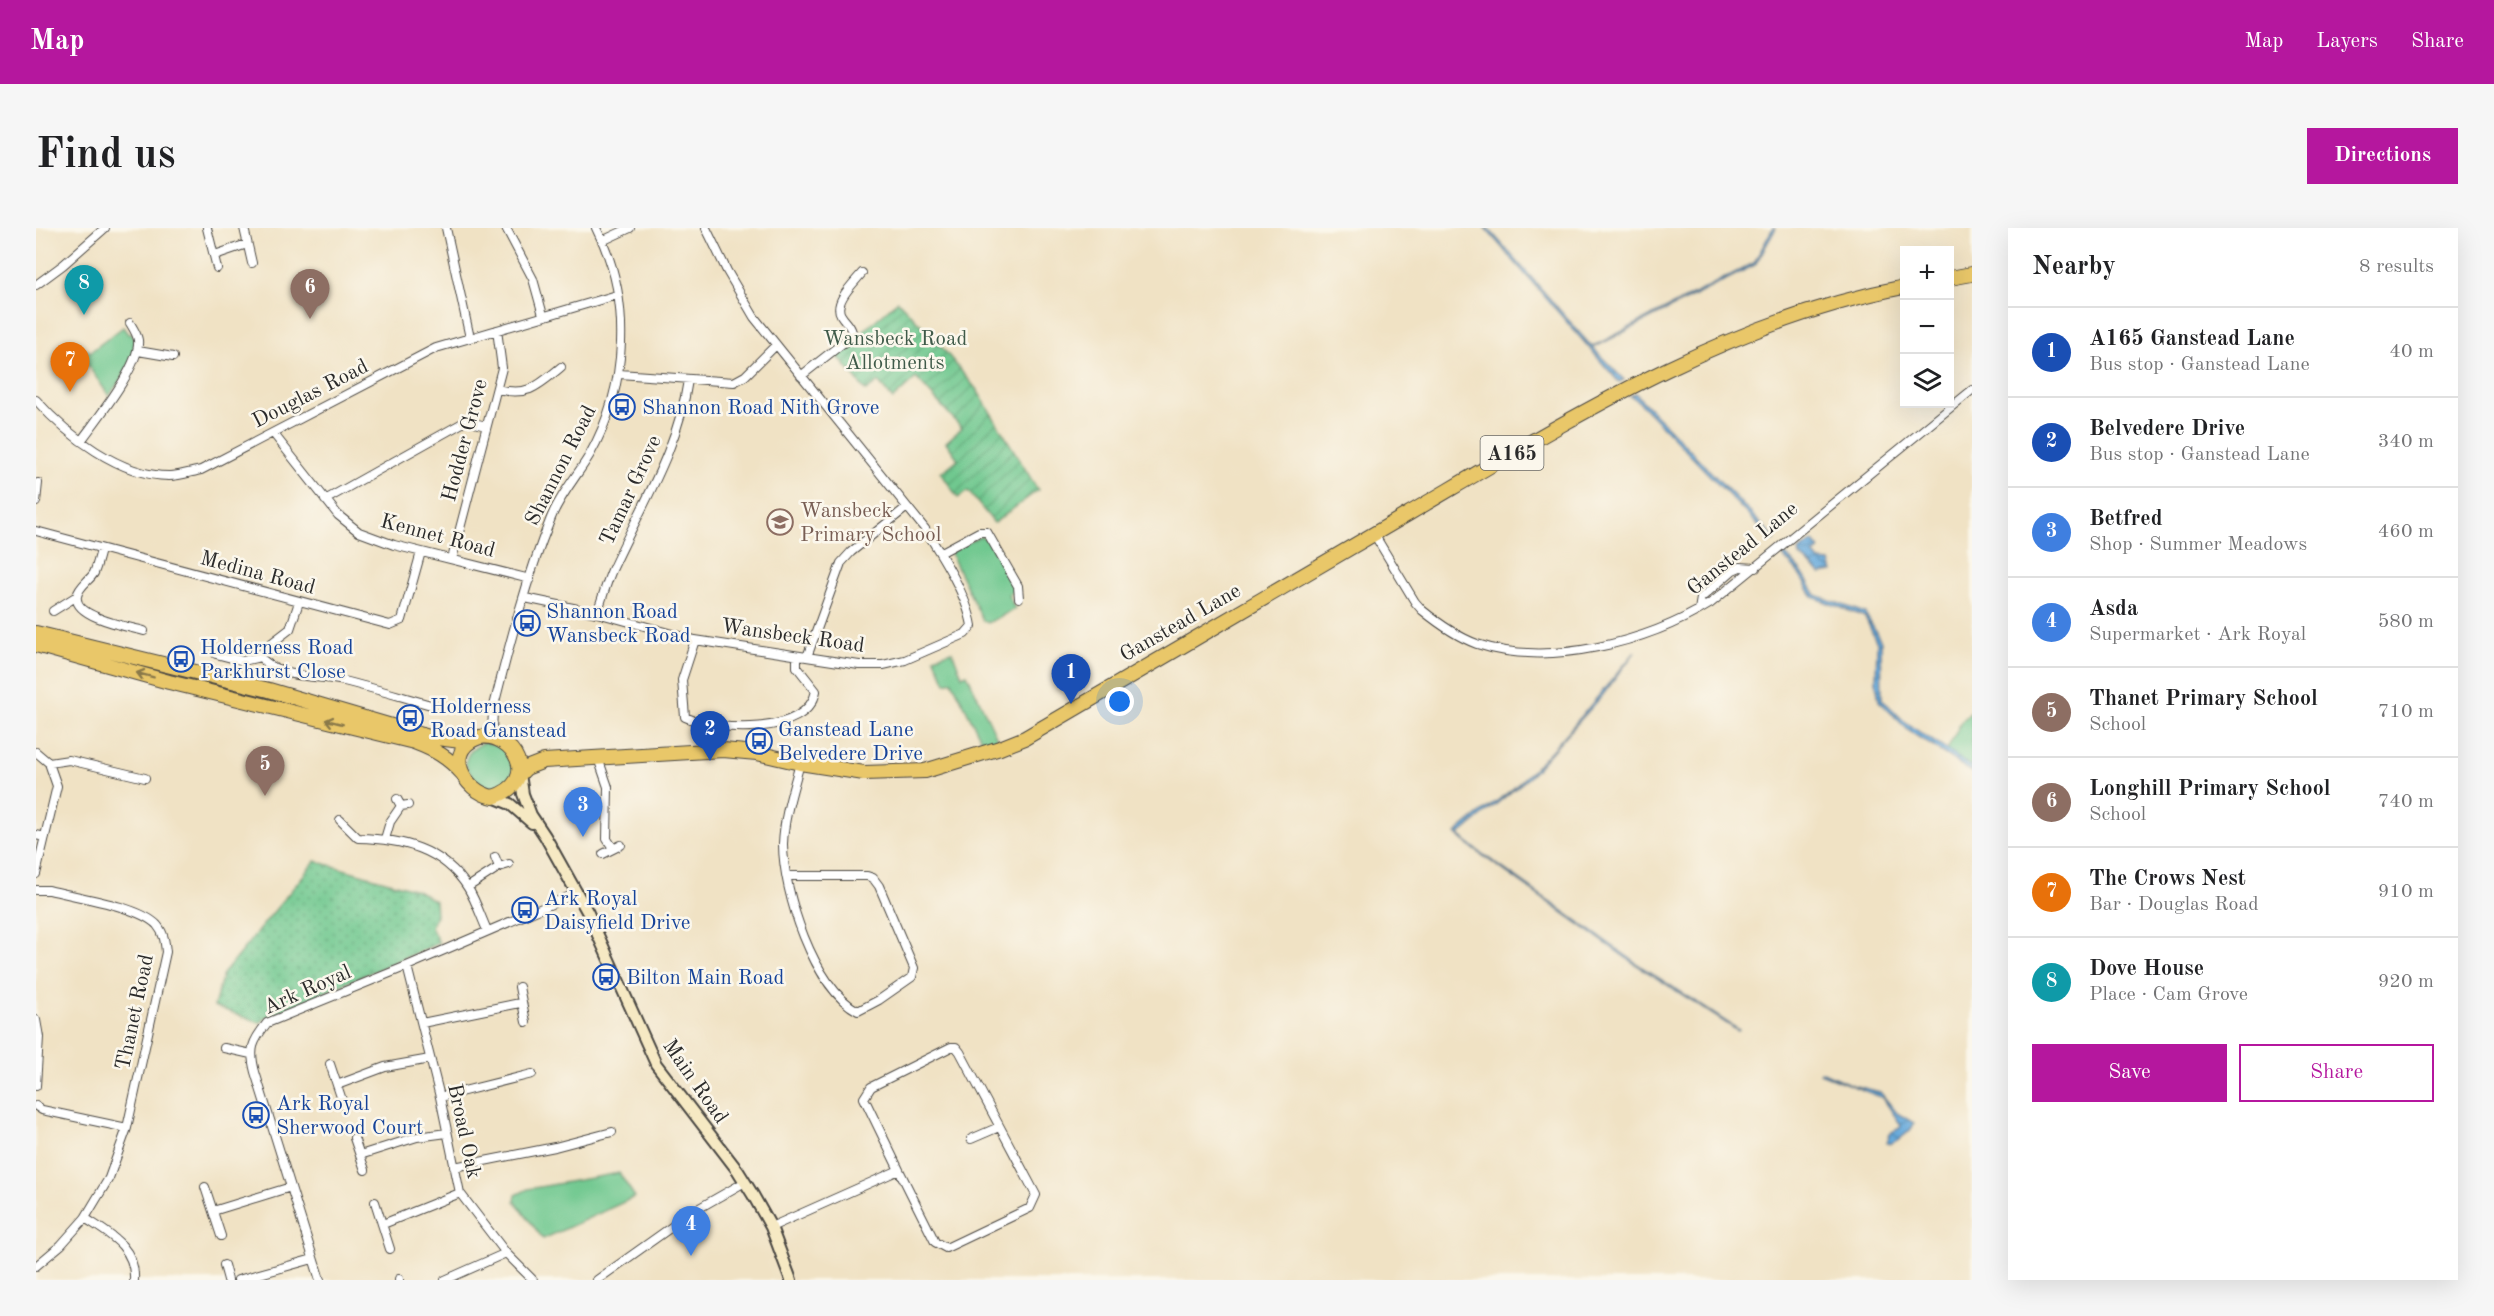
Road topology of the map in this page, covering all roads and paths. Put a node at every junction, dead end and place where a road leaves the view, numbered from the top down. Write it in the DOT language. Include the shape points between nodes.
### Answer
graph roads {
  1 [pos="105,228"];
  2 [pos="207,228"];
  3 [pos="244,228"];
  4 [pos="446,228"];
  5 [pos="506,228"];
  6 [pos="596,228"];
  7 [pos="630,228"];
  8 [pos="706,228"];
  9 [pos="602,241"];
  10 [pos="247,244"];
  11 [pos="215,255"];
  12 [pos="252,263"];
  13 [pos="217,268"];
  14 [pos="862,273"];
  15 [pos="1972,274"];
  16 [pos="1954,277"];
  17 [pos="36,283"];
  18 [pos="1900,287"];
  19 [pos="617,295"];
  20 [pos="543,315"];
  21 [pos="130,323"];
  22 [pos="497,330"];
  23 [pos="470,338"];
  24 [pos="776,345"];
  25 [pos="138,351"];
  26 [pos="173,357"];
  27 [pos="561,367"];
  28 [pos="619,374"];
  29 [pos="801,376"];
  30 [pos="688,380"];
  31 [pos="497,389"];
  32 [pos="1972,390"];
  33 [pos="36,400"];
  34 [pos="486,426"];
  35 [pos="273,433"];
  36 [pos="81,441"];
  37 [pos="38,483"];
  38 [pos="325,500"];
  39 [pos="36,502"];
  40 [pos="907,507"];
  41 [pos="36,531"];
  42 [pos="1374,534"];
  43 [pos="101,550"];
  44 [pos="421,552"];
  45 [pos="940,554"];
  46 [pos="452,559"];
  47 [pos="1756,568"];
  48 [pos="530,579"];
  49 [pos="77,596"];
  50 [pos="525,598"];
  51 [pos="1019,598"];
  52 [pos="299,602"];
  53 [pos="1699,610"];
  54 [pos="53,611"];
  55 [pos="597,613"];
  56 [pos="140,632"];
  57 [pos="36,633"];
  58 [pos="695,640"];
  59 [pos="36,645"];
  60 [pos="216,654"];
  61 [pos="797,656"];
  62 [pos="260,657"];
  63 [pos="807,657"];
  64 [pos="431,705"];
  65 [pos="492,716"];
  66 [pos="470,741"];
  67 [pos="505,745"];
  68 [pos="36,752"];
  69 [pos="598,758"];
  70 [pos="544,761"];
  71 [pos="49,763"];
  72 [pos="800,763"];
  73 [pos="463,774"];
  74 [pos="520,774"];
  75 [pos="145,778"];
  76 [pos="493,797"];
  77 [pos="402,803"];
  78 [pos="340,820"];
  79 [pos="36,835"];
  80 [pos="545,836"];
  81 [pos="45,837"];
  82 [pos="385,839"];
  83 [pos="603,854"];
  84 [pos="495,857"];
  85 [pos="509,864"];
  86 [pos="499,867"];
  87 [pos="36,874"];
  88 [pos="788,876"];
  89 [pos="468,887"];
  90 [pos="36,890"];
  91 [pos="577,893"];
  92 [pos="488,930"];
  93 [pos="407,966"];
  94 [pos="519,987"];
  95 [pos="520,1003"];
  96 [pos="36,1020"];
  97 [pos="526,1022"];
  98 [pos="422,1023"];
  99 [pos="224,1048"];
  100 [pos="251,1054"];
  101 [pos="430,1059"];
  102 [pos="330,1064"];
  103 [pos="532,1074"];
  104 [pos="337,1085"];
  105 [pos="36,1086"];
  106 [pos="440,1098"];
  107 [pos="36,1106"];
  108 [pos="344,1106"];
  109 [pos="999,1127"];
  110 [pos="127,1128"];
  111 [pos="612,1132"];
  112 [pos="447,1133"];
  113 [pos="354,1138"];
  114 [pos="968,1141"];
  115 [pos="360,1155"];
  116 [pos="454,1167"];
  117 [pos="364,1170"];
  118 [pos="899,1170"];
  119 [pos="746,1182"];
  120 [pos="205,1187"];
  121 [pos="291,1187"];
  122 [pos="460,1193"];
  123 [pos="375,1202"];
  124 [pos="213,1211"];
  125 [pos="85,1218"];
  126 [pos="382,1224"];
  127 [pos="771,1227"];
  128 [pos="221,1236"];
  129 [pos="390,1249"];
  130 [pos="506,1253"];
  131 [pos="313,1259"];
  132 [pos="224,1265"];
  133 [pos="36,1266"];
  134 [pos="134,1280"];
  135 [pos="228,1280"];
  136 [pos="238,1280"];
  137 [pos="320,1280"];
  138 [pos="445,1280"];
  139 [pos="533,1280"];
  140 [pos="597,1280"];
  141 [pos="792,1280"];
  1 -- 17 [label="street"];
  2 -- 11 [label="street"];
  3 -- 10 [label="street"];
  4 -- 23 [label="street"];
  5 -- 20 [label="street" via="533,279"];
  6 -- 9 [label="street, Shannon Road"];
  7 -- 9 [label="street"];
  8 -- 24 [label="street, Wansbeck Road" via="754,317"];
  9 -- 19 [label="street, Shannon Road"];
  10 -- 11 [label="street"];
  10 -- 12 [label="street"];
  11 -- 13 [label="street"];
  14 -- 29 [label="street" via="838,308 851,327 848,339"];
  15 -- 16 [label="highway"];
  18 -- 42 [label="highway, Ganstead Lane / A165" via="1779,321 1674,365 1594,406"];
  19 -- 20 [label="street, Douglas Road"];
  19 -- 28 [label="street, Shannon Road" via="621,317"];
  20 -- 22 [label="street, Douglas Road"];
  21 -- 25 [label="street" via="138,338"];
  22 -- 23 [label="street, Douglas Road"];
  22 -- 31 [label="street, Hodder Grove" via="502,368"];
  23 -- 35 [label="street, Douglas Road" via="436,348"];
  24 -- 29 [label="street, Wansbeck Road"];
  24 -- 30 [label="street" via="734,382"];
  25 -- 26 [label="street"];
  25 -- 36 [label="street"];
  27 -- 31 [label="street" via="528,391"];
  28 -- 30 [label="street"];
  28 -- 48 [label="street, Shannon Road" via="603,427 552,514"];
  29 -- 40 [label="street, Wansbeck Road"];
  30 -- 55 [label="street, Tamar Grove" via="674,442 611,572"];
  31 -- 34 [label="street, Hodder Grove"];
  32 -- 47 [label="street, Ganstead Lane"];
  33 -- 36 [label="street, Douglas Road"];
  34 -- 38 [label="street" via="466,421"];
  34 -- 46 [label="street, Hodder Grove"];
  35 -- 36 [label="street, Douglas Road" via="201,470 171,476 150,474 112,460"];
  35 -- 38 [label="street, Kennet Road"];
  37 -- 39 [label="street"];
  38 -- 44 [label="street, Kennet Road" via="359,532"];
  40 -- 45 [label="street, Wansbeck Road"];
  40 -- 63 [label="street" via="841,563"];
  41 -- 43 [label="street, Medina Road"];
  42 -- 53 [label="street, Ganstead Lane" via="1422,610 1474,643 1497,649 1560,653 1598,646 1640,635"];
  42 -- 72 [label="highway, Ganstead Lane / A165" via="1025,738 1000,748 925,771 864,773"];
  43 -- 49 [label="street" via="94,573"];
  43 -- 52 [label="street, Medina Road"];
  44 -- 46 [label="street, Kennet Road"];
  44 -- 52 [label="street, Medina Road" via="402,620 397,624"];
  45 -- 51 [label="street" via="979,532 987,532 1018,586"];
  45 -- 63 [label="street, Wansbeck Road" via="970,613 972,626 966,634 884,665"];
  46 -- 48 [label="street, Kennet Road"];
  47 -- 53 [label="street, Ganstead Lane"];
  47 -- 53 [label="street" via="1733,570 1701,598"];
  48 -- 50 [label="street, Shannon Road"];
  49 -- 54 [label="street"];
  49 -- 56 [label="street" via="77,605 82,610"];
  50 -- 55 [label="street, Wansbeck Road"];
  50 -- 65 [label="street, Shannon Road"];
  52 -- 62 [label="street" via="290,629 264,649"];
  55 -- 58 [label="street, Wansbeck Road"];
  57 -- 66 [label="highway, A165" via="269,690 429,737"];
  58 -- 61 [label="street, Wansbeck Road"];
  58 -- 61 [label="street" via="682,680 685,717 695,721 747,727 793,720 814,701 816,691 797,667"];
  73 -- 59 [label="highway, one-way" via="440,752 414,742"];
  60 -- 62 [label="street" via="243,661"];
  61 -- 63 [label="street, Wansbeck Road"];
  62 -- 64 [label="street" via="268,665 307,678 342,680 419,705"];
  65 -- 66 [label="street, Shannon Road"];
  65 -- 67 [label="street" via="492,732"];
  66 -- 67 [label="highway, A165" via="485,736"];
  66 -- 73 [label="highway" via="459,757"];
  67 -- 70 [label="highway, Ganstead Lane / A165"];
  67 -- 74 [label="highway" via="518,761"];
  68 -- 71 [label="street"];
  69 -- 70 [label="highway, Ganstead Lane / A165"];
  69 -- 72 [label="highway, Ganstead Lane / A165" via="723,750"];
  69 -- 83 [label="street" via="608,787 608,839 617,847"];
  70 -- 74 [label="highway, Ganstead Lane / A165"];
  71 -- 75 [label="street" via="69,760"];
  71 -- 81 [label="street" via="57,786"];
  72 -- 88 [label="street" via="786,813 783,846"];
  73 -- 76 [label="highway" via="480,793"];
  74 -- 76 [label="highway, A165" via="508,790"];
  74 -- 80 [label="main road, Main Road" via="528,806"];
  76 -- 80 [label="main road, Main Road" via="510,804"];
  77 -- 82 [label="street"];
  78 -- 82 [label="street" via="358,838"];
  79 -- 81 [label="street"];
  80 -- 91 [label="main road, Main Road"];
  81 -- 87 [label="street"];
  82 -- 89 [label="street" via="409,843 433,854"];
  84 -- 86 [label="street"];
  85 -- 86 [label="street"];
  86 -- 89 [label="street"];
  88 -- 88 [label="street" via="797,919 816,966 845,1005 858,1011 912,977 914,968 873,878"];
  89 -- 92 [label="street"];
  90 -- 110 [label="street, Thanet Road" via="142,914 163,934 166,952"];
  91 -- 92 [label="street, Ark Royal"];
  91 -- 119 [label="main road, Main Road" via="656,1064"];
  92 -- 93 [label="street, Ark Royal"];
  93 -- 98 [label="street, Broad Oak"];
  93 -- 100 [label="street, Ark Royal" via="267,1023 255,1038"];
  94 -- 95 [label="street"];
  95 -- 97 [label="street"];
  95 -- 98 [label="street"];
  96 -- 105 [label="street"];
  98 -- 101 [label="street, Broad Oak"];
  99 -- 100 [label="street"];
  100 -- 121 [label="street"];
  101 -- 104 [label="street" via="385,1067"];
  101 -- 106 [label="street, Broad Oak"];
  102 -- 104 [label="street"];
  103 -- 106 [label="street" via="521,1073"];
  104 -- 108 [label="street"];
  106 -- 112 [label="street, Broad Oak"];
  107 -- 110 [label="street"];
  109 -- 114 [label="street"];
  109 -- 118 [label="street" via="1036,1195 1030,1208 946,1248 935,1242"];
  109 -- 118 [label="street" via="960,1052 951,1047 871,1087 864,1098"];
  110 -- 125 [label="street, Thanet Road" via="110,1178"];
  111 -- 116 [label="street" via="596,1132"];
  112 -- 115 [label="street" via="417,1137"];
  112 -- 116 [label="street, Broad Oak"];
  113 -- 115 [label="street"];
  115 -- 117 [label="street"];
  116 -- 122 [label="street, Broad Oak"];
  118 -- 127 [label="street"];
  119 -- 127 [label="main road, Main Road"];
  119 -- 140 [label="street" via="694,1211"];
  120 -- 124 [label="street"];
  121 -- 124 [label="street"];
  121 -- 131 [label="street"];
  122 -- 126 [label="street"];
  122 -- 130 [label="street, Broad Oak"];
  123 -- 126 [label="street"];
  124 -- 128 [label="street"];
  125 -- 133 [label="street, Thanet Road"];
  125 -- 134 [label="street" via="124,1246 133,1262"];
  126 -- 129 [label="street"];
  127 -- 141 [label="main road, Main Road"];
  130 -- 138 [label="street"];
  130 -- 139 [label="street, Broad Oak"];
  131 -- 136 [label="street"];
  131 -- 137 [label="street"];
  132 -- 135 [label="street"];
}
